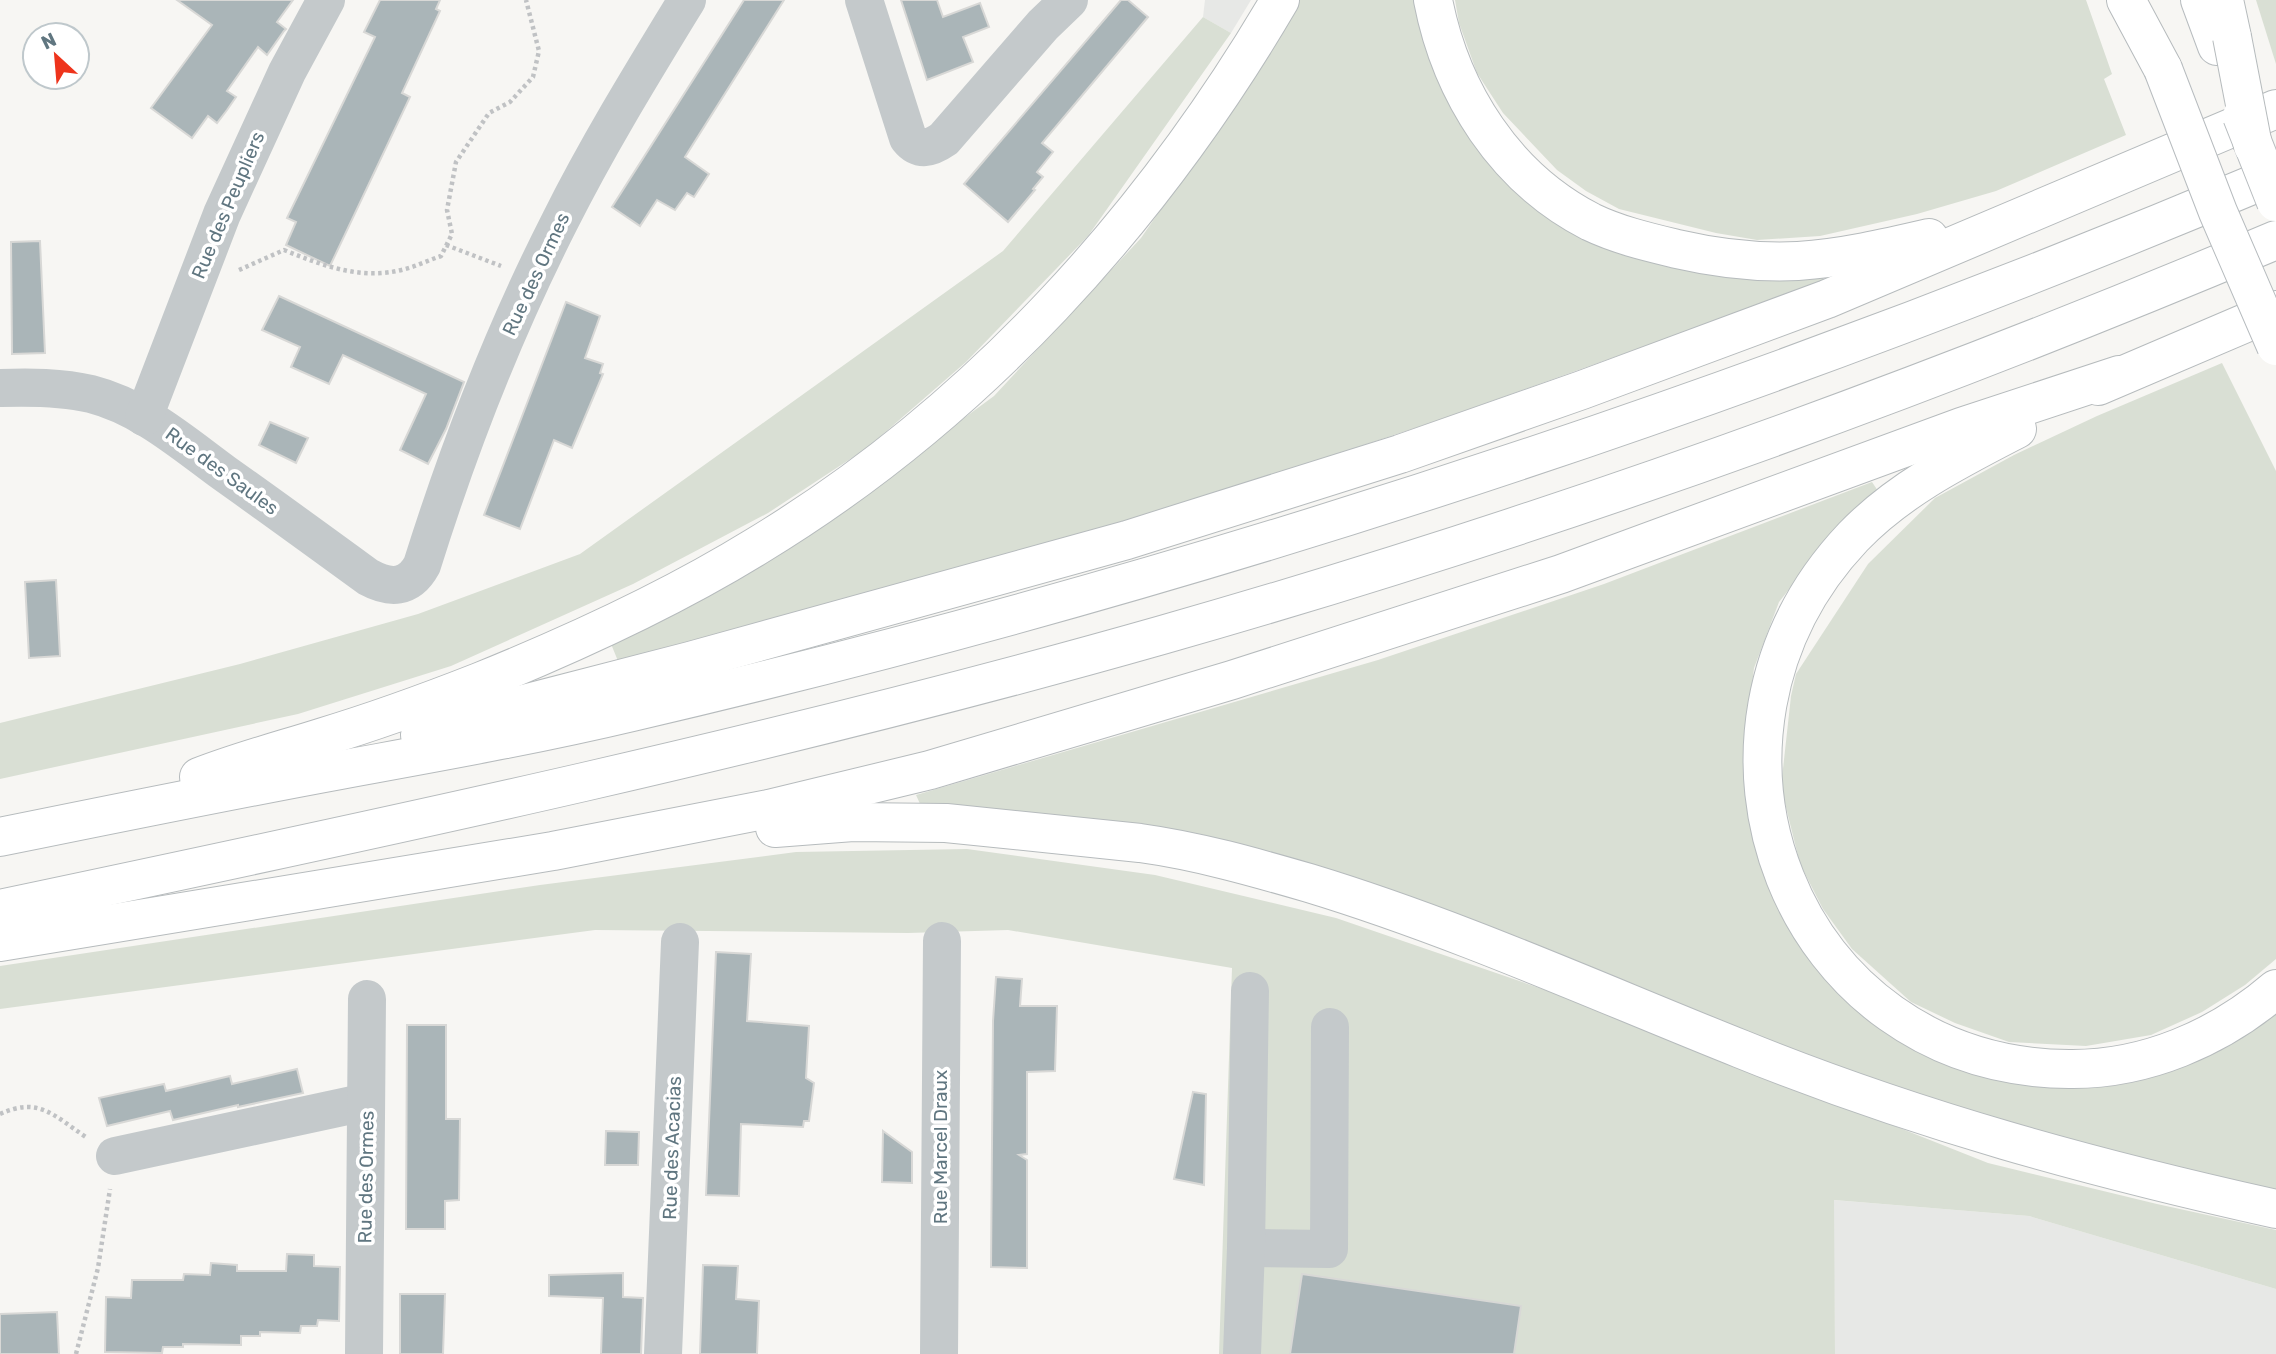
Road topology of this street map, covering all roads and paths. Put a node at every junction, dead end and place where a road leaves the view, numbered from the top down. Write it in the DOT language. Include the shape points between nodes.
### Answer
graph roads {
  1 [pos="526,0"];
  2 [pos="687,0"];
  3 [pos="864,0"];
  4 [pos="1069,0"];
  5 [pos="1280,0"];
  6 [pos="1433,0"];
  7 [pos="2126,0"];
  8 [pos="2139,0"];
  9 [pos="2200,0"];
  10 [pos="2224,0"];
  11 [pos="324,1"];
  12 [pos="2225,41"];
  13 [pos="2163,69"];
  14 [pos="2276,109"];
  15 [pos="2265,161"];
  16 [pos="2276,202"];
  17 [pos="2039,209"];
  18 [pos="2276,240"];
  19 [pos="446,245"];
  20 [pos="533,278"];
  21 [pos="191,293"];
  22 [pos="2276,310"];
  23 [pos="2276,346"];
  24 [pos="2119,375"];
  25 [pos="0,388"];
  26 [pos="145,416"];
  27 [pos="422,565"];
  28 [pos="241,789"];
  29 [pos="86,819"];
  30 [pos="0,837"];
  31 [pos="553,851"];
  32 [pos="0,909"];
  33 [pos="942,941"];
  34 [pos="0,942"];
  35 [pos="680,942"];
  36 [pos="2276,989"];
  37 [pos="1250,991"];
  38 [pos="367,999"];
  39 [pos="1330,1027"];
  40 [pos="366,1102"];
  41 [pos="0,1114"];
  42 [pos="116,1156"];
  43 [pos="2276,1209"];
  44 [pos="1246,1248"];
  45 [pos="76,1354"];
  46 [pos="364,1354"];
  47 [pos="663,1354"];
  48 [pos="939,1354"];
  49 [pos="1242,1354"];
  1 -- 19 [label="path" via="539,51 533,77 510,102 489,113 456,162 447,210 452,234"];
  2 -- 20 [label="street, Rue des Ormes" via="602,143"];
  3 -- 4 [label="street" via="908,138 922,148 944,139"];
  5 -- 29 [label="main road" via="1198,128 1100,256 971,387 826,502 723,566 504,671 400,712 232,765"];
  6 -- 17 [label="main road" via="1456,78 1497,143 1529,180 1550,196 1618,233 1716,257 1796,261 1875,250"];
  7 -- 13 [label="main road"];
  8 -- 13 [label="main road"];
  9 -- 12 [label="main road"];
  10 -- 12 [label="main road"];
  11 -- 21 [label="street, Rue des Peupliers" via="254,143"];
  12 -- 15 [label="main road, bridge"];
  13 -- 23 [label="main road, bridge"];
  14 -- 17 [label="main road"];
  15 -- 16 [label="main road, bridge"];
  15 -- 28 [label="main road" via="2003,287 1521,461 1318,526 1012,615 693,698"];
  17 -- 28 [label="main road" via="1787,315 1272,495 1114,544 496,711"];
  18 -- 32 [label="main road" via="2103,313 1802,427 1293,597 1020,675 681,760"];
  19 -- 20 [label="path"];
  19 -- 21 [label="path" via="441,256 404,270 364,275 328,268 284,250"];
  20 -- 27 [label="street, Rue des Ormes" via="460,450"];
  21 -- 26 [label="street, Rue des Peupliers"];
  22 -- 24 [label="main road"];
  24 -- 31 [label="main road" via="1951,431 1561,574 1232,680 870,785"];
  24 -- 36 [label="main road" via="1959,459 1910,490 1853,537 1819,580 1779,656 1766,704 1761,760 1772,842 1801,911 1851,978 1910,1025 1970,1055 2058,1069 2137,1063 2196,1040"];
  25 -- 26 [label="street, Rue des Saules" via="91,394"];
  26 -- 27 [label="street, Rue des Saules" via="381,584 404,582"];
  28 -- 29 [label="main road"];
  29 -- 30 [label="main road"];
  31 -- 34 [label="main road"];
  31 -- 43 [label="main road" via="757,829 888,822 975,825 1198,853 1290,877 1423,921 1765,1059 1918,1115 2070,1160"];
  33 -- 48 [label="street, Rue Marcel Draux"];
  35 -- 47 [label="street, Rue des Acacias"];
  37 -- 44 [label="street"];
  38 -- 40 [label="street, Rue des Ormes"];
  39 -- 44 [label="street" via="1329,1249"];
  40 -- 42 [label="street"];
  40 -- 46 [label="street, Rue des Ormes"];
  41 -- 42 [label="path" via="18,1105 41,1108"];
  42 -- 45 [label="path" via="98,1268"];
  44 -- 49 [label="street"];
}
